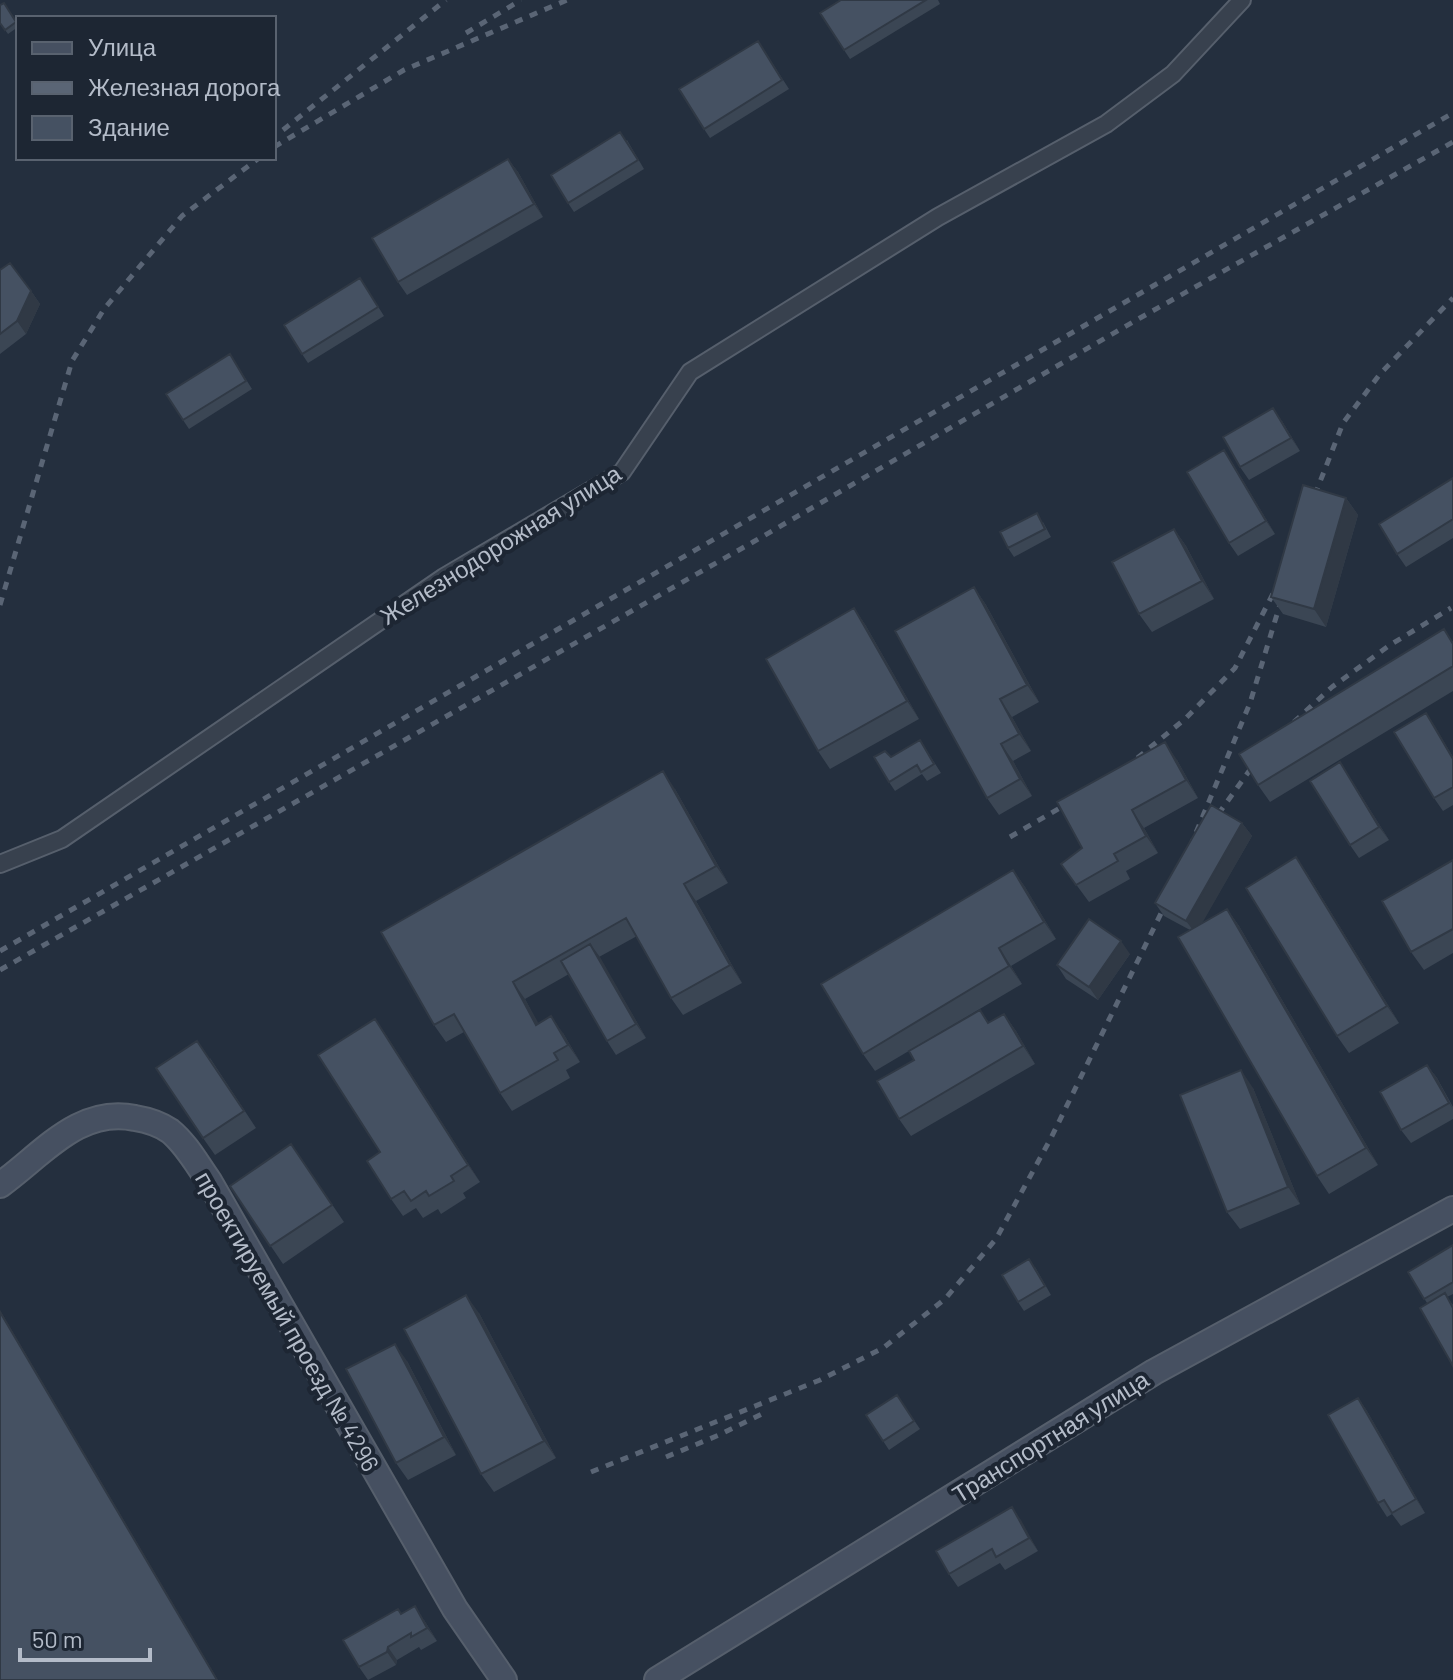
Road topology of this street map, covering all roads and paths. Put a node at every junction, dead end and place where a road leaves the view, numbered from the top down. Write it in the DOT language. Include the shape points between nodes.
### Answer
graph roads {
  1 [pos="1242,0"];
  2 [pos="0,864"];
  3 [pos="0,1185"];
  4 [pos="1453,1209"];
  5 [pos="504,1680"];
  6 [pos="657,1680"];
  1 -- 2 [label="street, Железнодорожная улица" via="1173,74 1106,124 938,217 690,372 622,472 444,577 62,839"];
  3 -- 5 [label="street, проектируемый проезд № 4296" via="70,1130 96,1117 126,1116 169,1130 216,1192 455,1609"];
  4 -- 6 [label="street, Транспортная улица" via="1154,1372"];
}
